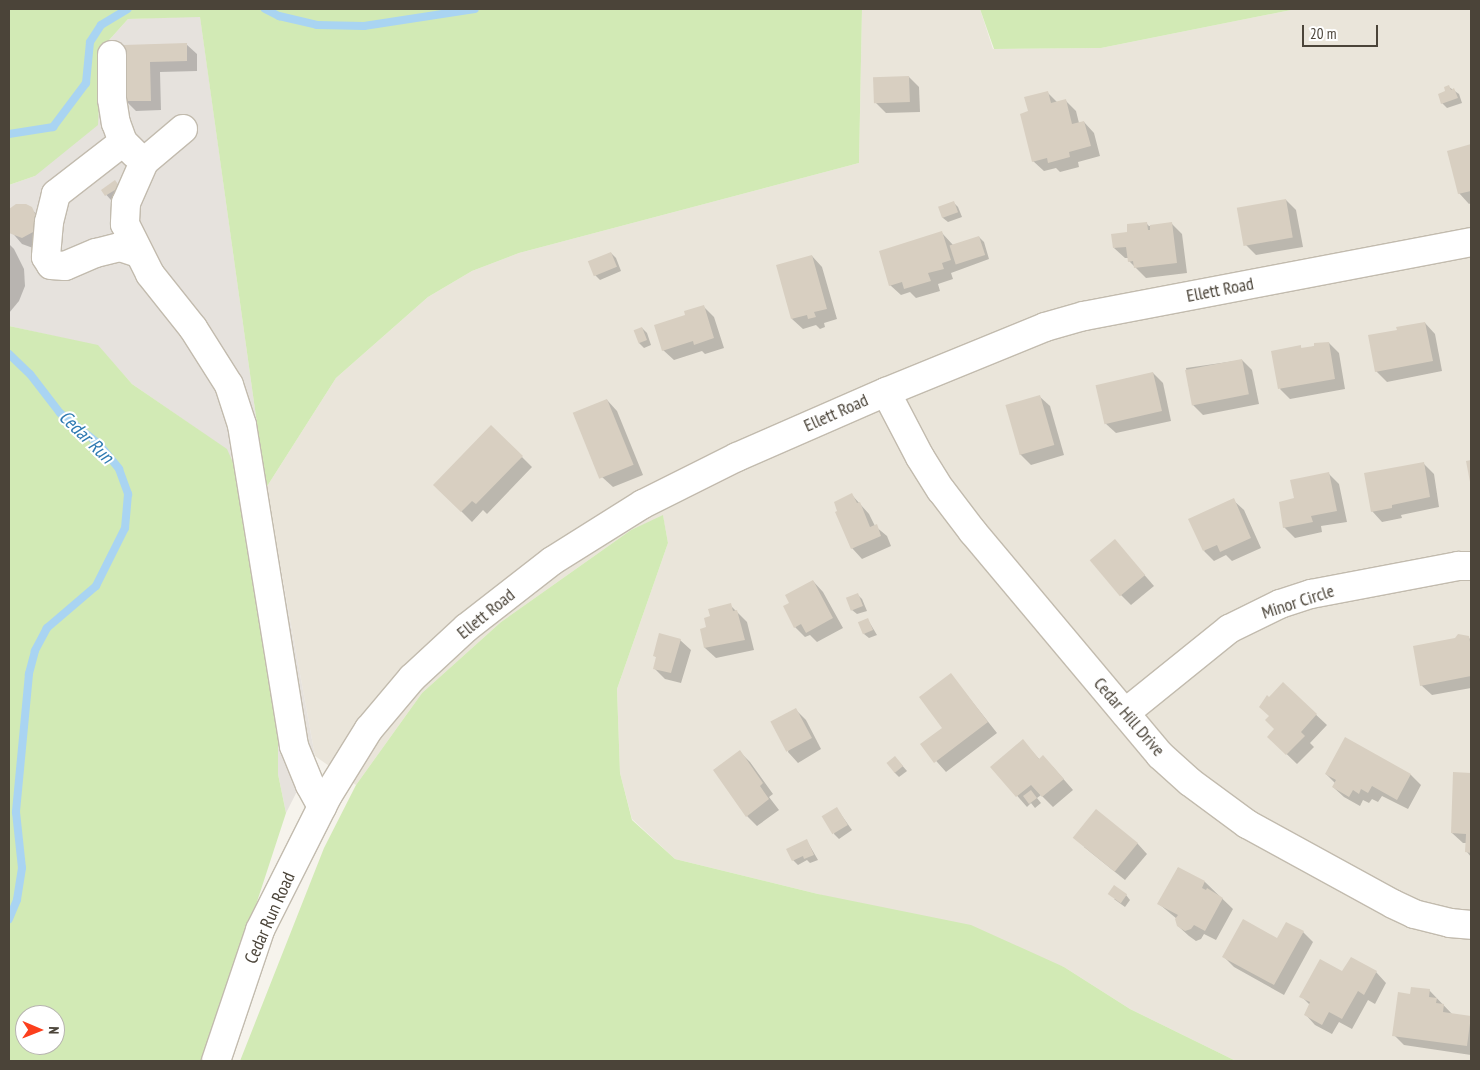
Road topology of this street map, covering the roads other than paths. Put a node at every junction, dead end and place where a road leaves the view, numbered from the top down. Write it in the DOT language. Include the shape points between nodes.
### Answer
graph roads {
  1 [pos="112,55"];
  2 [pos="183,129"];
  3 [pos="123,142"];
  4 [pos="144,162"];
  5 [pos="1471,242"];
  6 [pos="138,253"];
  7 [pos="886,392"];
  8 [pos="1471,566"];
  9 [pos="1125,713"];
  10 [pos="322,807"];
  11 [pos="1471,925"];
  12 [pos="216,1061"];
  1 -- 3 [label="street" via="112,100"];
  2 -- 4 [label="street"];
  3 -- 4 [label="street"];
  3 -- 6 [label="street" via="56,194 49,222 46,257 51,264 64,266 120,247"];
  4 -- 6 [label="street" via="126,203 125,224"];
  5 -- 7 [label="street, Ellett Road" via="1084,316 1015,337"];
  6 -- 10 [label="street" via="150,274 193,328 229,386 242,426 294,746"];
  7 -- 9 [label="street, Cedar Hill Drive" via="941,490"];
  7 -- 10 [label="street, Ellett Road" via="670,490 552,561 466,628 412,678 369,729"];
  8 -- 9 [label="street, Minor Circle" via="1311,594 1280,604 1229,630"];
  9 -- 11 [label="street, Cedar Hill Drive" via="1160,755 1190,782 1247,824 1400,908"];
  10 -- 12 [label="street, Cedar Run Road" via="260,930"];
}
